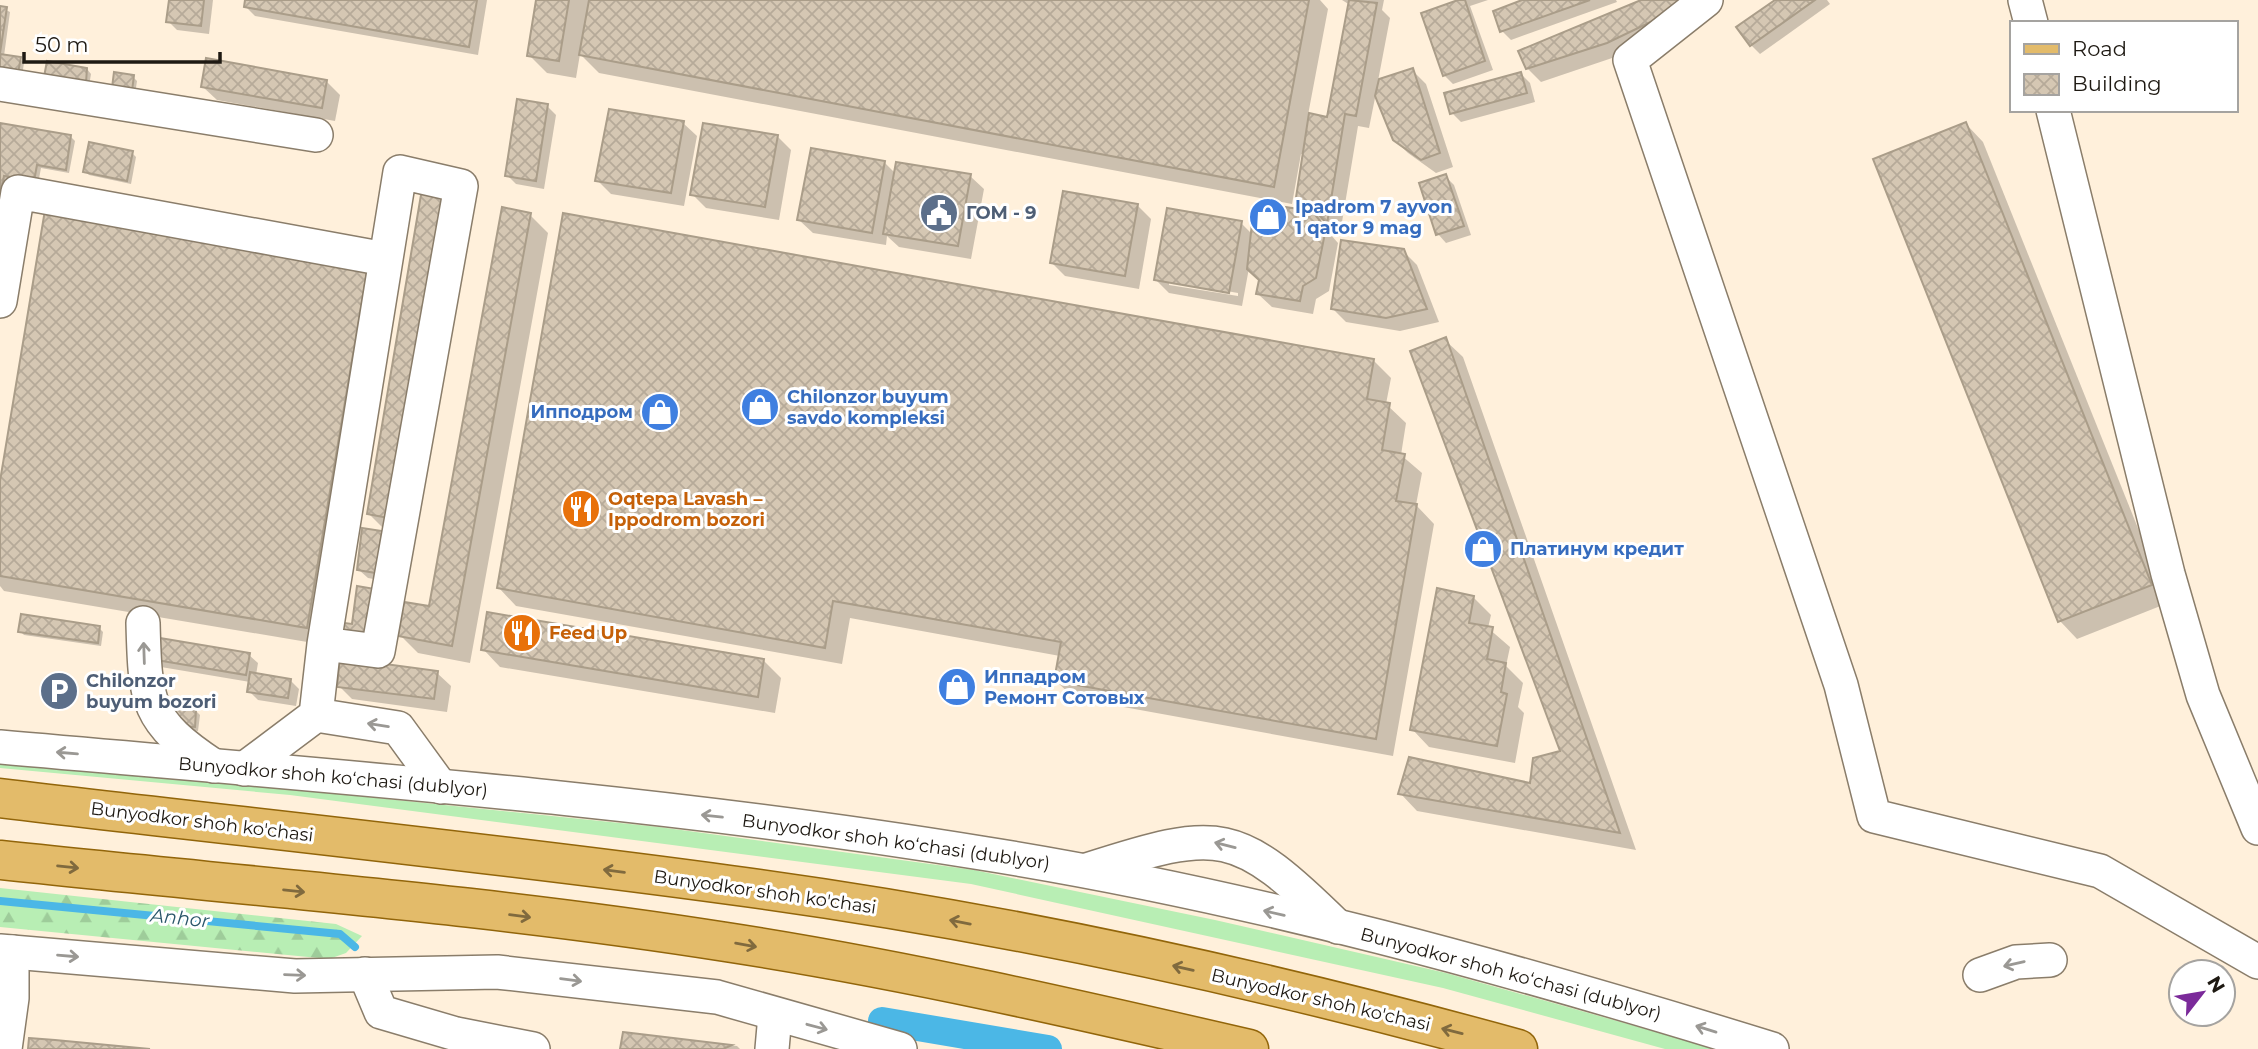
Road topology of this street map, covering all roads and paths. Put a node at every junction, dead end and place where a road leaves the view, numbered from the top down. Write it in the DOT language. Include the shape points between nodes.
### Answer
graph roads {
  1 [pos="1706,0"];
  2 [pos="2025,0"];
  3 [pos="2030,21"];
  4 [pos="0,85"];
  5 [pos="2054,112"];
  6 [pos="316,135"];
  7 [pos="385,258"];
  8 [pos="0,301"];
  9 [pos="144,623"];
  10 [pos="324,644"];
  11 [pos="316,715"];
  12 [pos="0,747"];
  13 [pos="229,768"];
  14 [pos="440,787"];
  15 [pos="0,798"];
  16 [pos="2258,828"];
  17 [pos="0,860"];
  18 [pos="1085,871"];
  19 [pos="1338,927"];
  20 [pos="6,951"];
  21 [pos="2050,960"];
  22 [pos="2258,962"];
  23 [pos="365,974"];
  24 [pos="1980,975"];
  25 [pos="775,1016"];
  26 [pos="5,1049"];
  27 [pos="533,1049"];
  28 [pos="772,1049"];
  29 [pos="900,1049"];
  30 [pos="1249,1049"];
  31 [pos="1518,1049"];
  32 [pos="1772,1049"];
  1 -- 22 [label="street" via="1630,60 1841,684 1874,816 2100,871"];
  2 -- 3 [label="street"];
  4 -- 6 [label="street"];
  5 -- 16 [label="street" via="2203,695"];
  7 -- 8 [label="street" via="18,192"];
  7 -- 10 [label="street"];
  7 -- 10 [label="street" via="400,172 461,186 378,652"];
  13 -- 9 [label="street, one-way" via="162,726 148,694"];
  10 -- 11 [label="street"];
  11 -- 13 [label="street"];
  14 -- 11 [label="street, one-way" via="398,728"];
  13 -- 12 [label="street, Bunyodkor shoh koʻchasi (dublyor), one-way"];
  13 -- 14 [label="street, Bunyodkor shoh koʻchasi (dublyor)"];
  18 -- 14 [label="street, Bunyodkor shoh koʻchasi (dublyor), one-way" via="728,817"];
  31 -- 15 [label="main road, Bunyodkor shoh ko'chasi, one-way" via="1158,962 946,920 732,885"];
  17 -- 30 [label="main road, one-way" via="726,942 929,979"];
  19 -- 18 [label="street, Bunyodkor shoh koʻchasi (dublyor), one-way"];
  19 -- 18 [label="street, one-way" via="1274,868 1230,845 1177,843"];
  32 -- 19 [label="street, Bunyodkor shoh koʻchasi (dublyor), one-way" via="1429,948"];
  20 -- 23 [label="street, one-way" via="295,976"];
  20 -- 26 [label="street" via="12,998"];
  21 -- 24 [label="street, one-way" via="2016,962"];
  23 -- 25 [label="street, one-way" via="497,972 717,997"];
  23 -- 27 [label="street" via="381,1012 456,1034"];
  25 -- 28 [label="street"];
  25 -- 29 [label="street, one-way"];
}
